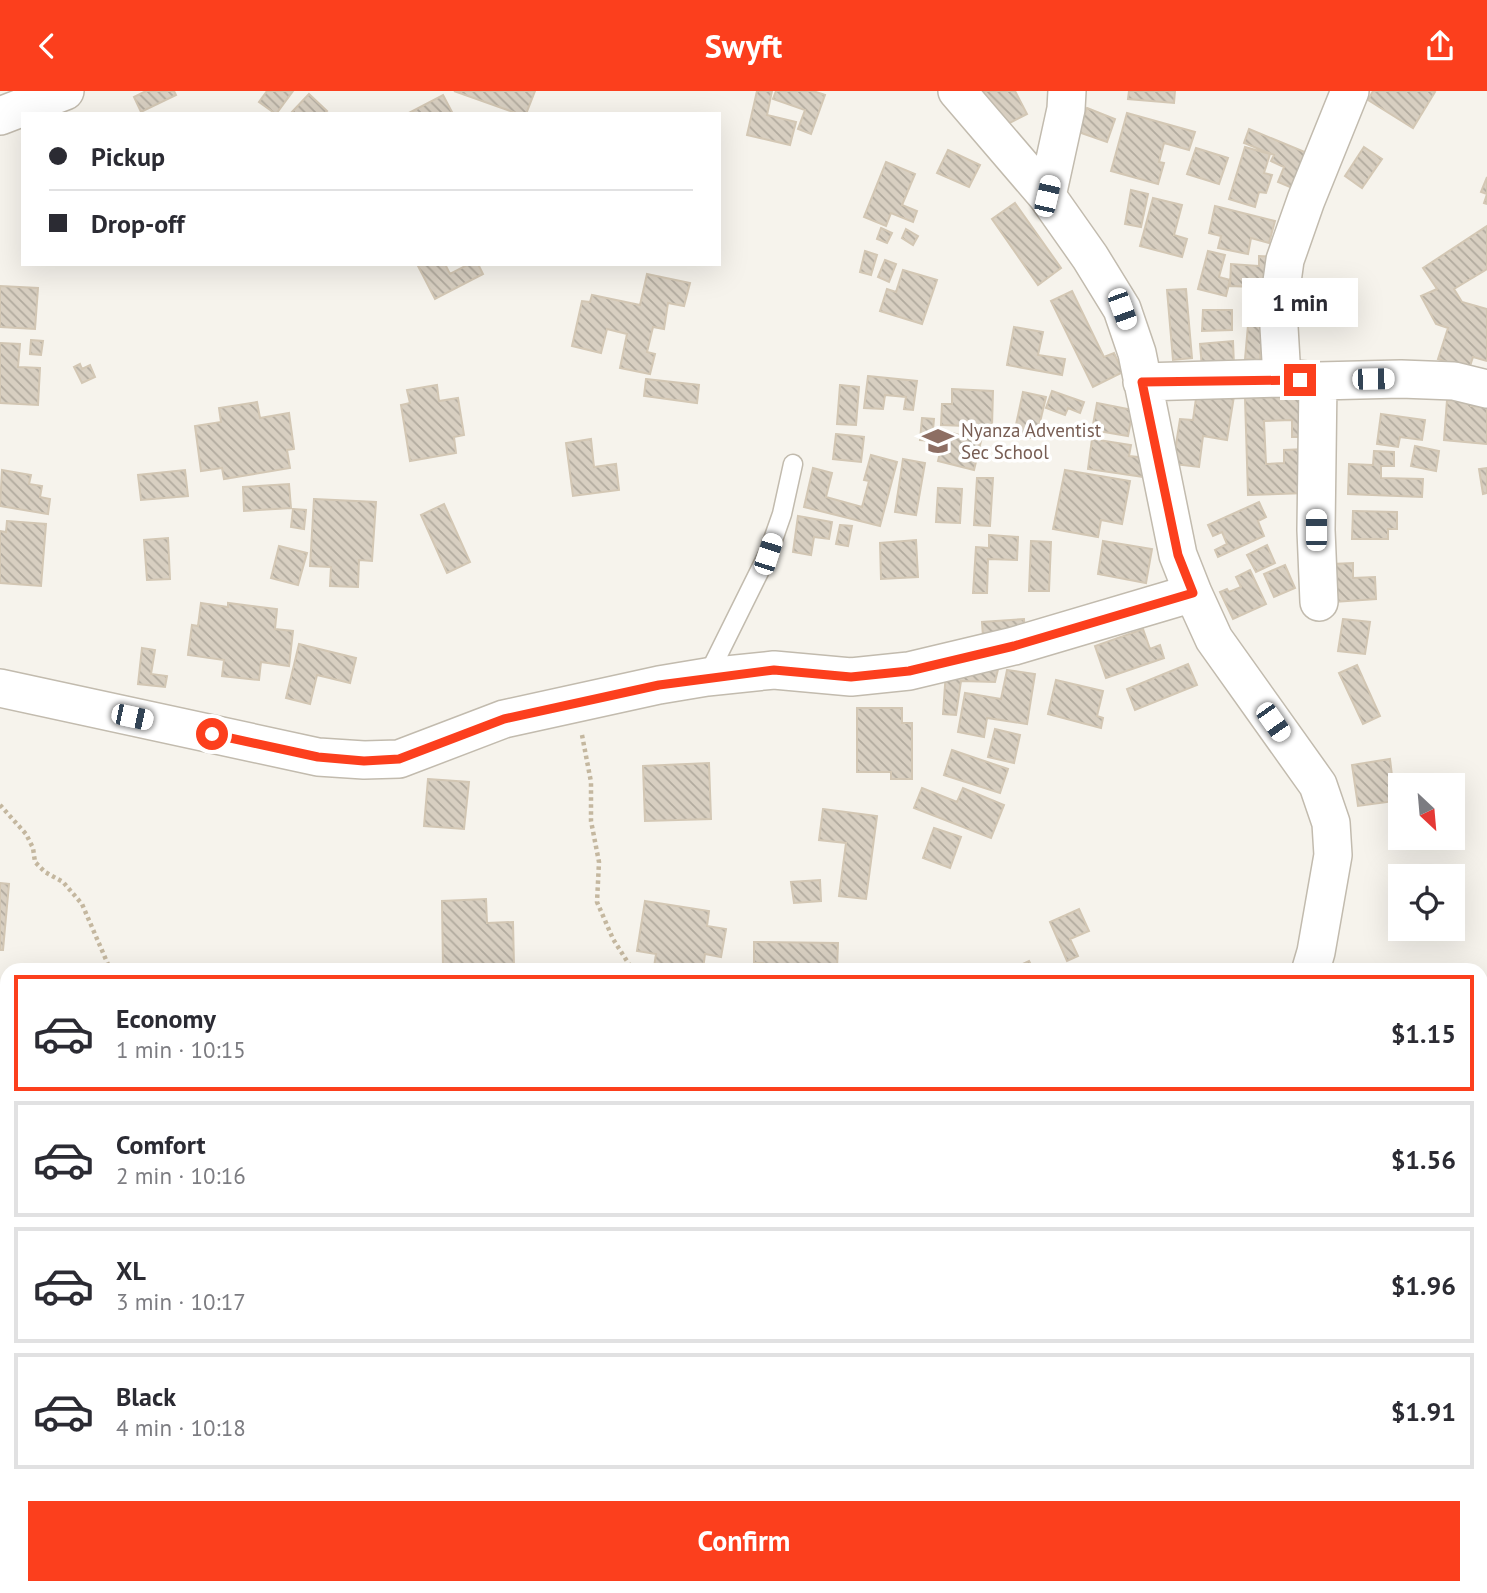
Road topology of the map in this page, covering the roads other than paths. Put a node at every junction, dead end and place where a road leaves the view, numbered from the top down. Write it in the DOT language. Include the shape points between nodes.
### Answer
graph roads {
  1 [pos="65,91"];
  2 [pos="957,91"];
  3 [pos="1067,91"];
  4 [pos="1350,91"];
  5 [pos="0,116"];
  6 [pos="1047,196"];
  7 [pos="1300,379"];
  8 [pos="1142,382"];
  9 [pos="1487,389"];
  10 [pos="793,464"];
  11 [pos="1193,593"];
  12 [pos="1319,602"];
  13 [pos="707,677"];
  14 [pos="0,688"];
  15 [pos="1313,963"];
  1 -- 5 [label="street"];
  2 -- 6 [label="street"];
  3 -- 6 [label="street"];
  4 -- 7 [label="street" via="1285,260 1278,310"];
  6 -- 8 [label="street" via="1122,309"];
  7 -- 8 [label="street"];
  7 -- 9 [label="street" via="1454,381"];
  7 -- 12 [label="street"];
  8 -- 11 [label="street" via="1178,555"];
  10 -- 13 [label="lane" via="768,554"];
  11 -- 13 [label="street" via="1014,646 909,671 851,677 774,670"];
  11 -- 15 [label="street" via="1214,639 1318,785 1331,823 1334,855"];
  13 -- 14 [label="street" via="504,719 399,759 364,761 318,757"];
}
